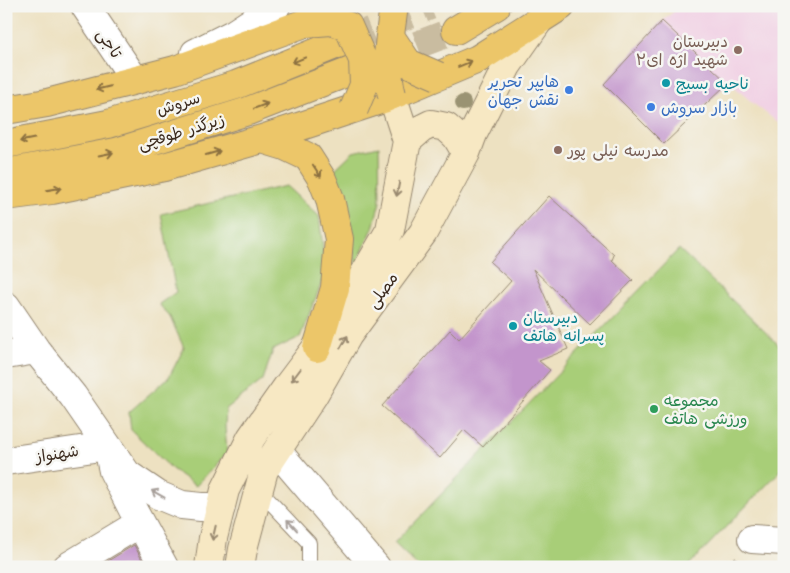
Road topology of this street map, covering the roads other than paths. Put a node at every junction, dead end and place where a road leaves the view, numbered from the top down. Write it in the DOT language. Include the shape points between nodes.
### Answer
graph roads {
  1 [pos="85,6"];
  2 [pos="276,6"];
  3 [pos="335,6"];
  4 [pos="394,6"];
  5 [pos="496,6"];
  6 [pos="551,13"];
  7 [pos="305,23"];
  8 [pos="456,30"];
  9 [pos="390,36"];
  10 [pos="344,41"];
  11 [pos="351,71"];
  12 [pos="438,76"];
  13 [pos="143,79"];
  14 [pos="392,95"];
  15 [pos="354,109"];
  16 [pos="6,110"];
  17 [pos="262,139"];
  18 [pos="407,141"];
  19 [pos="6,144"];
  20 [pos="466,153"];
  21 [pos="6,173"];
  22 [pos="6,196"];
  23 [pos="6,306"];
  24 [pos="316,348"];
  25 [pos="36,350"];
  26 [pos="6,355"];
  27 [pos="107,446"];
  28 [pos="277,451"];
  29 [pos="6,461"];
  30 [pos="259,490"];
  31 [pos="221,507"];
  32 [pos="140,522"];
  33 [pos="752,539"];
  34 [pos="784,541"];
  35 [pos="67,567"];
  36 [pos="164,567"];
  37 [pos="209,567"];
  38 [pos="240,567"];
  39 [pos="309,567"];
  40 [pos="376,567"];
  1 -- 13 [label="street, تاجی"];
  2 -- 13 [label="street" via="233,34"];
  3 -- 7 [label="main road"];
  4 -- 9 [label="main road, bridge"];
  5 -- 8 [label="main road"];
  12 -- 6 [label="main road, one-way" via="478,59"];
  6 -- 20 [label="main road, مصلی" via="507,66"];
  7 -- 13 [label="main road"];
  7 -- 15 [label="main road, bridge" via="331,21 348,26 363,60 364,85"];
  9 -- 12 [label="main road, bridge" via="408,63"];
  9 -- 14 [label="main road, bridge" via="388,81"];
  10 -- 19 [label="main road, سروش, one-way" via="236,85 127,119"];
  21 -- 11 [label="main road, زیرگذر طوقچی, one-way" via="116,152 248,111"];
  12 -- 14 [label="main road"];
  13 -- 16 [label="main road, one-way"];
  14 -- 15 [label="main road"];
  14 -- 18 [label="main road, مصلی"];
  15 -- 17 [label="main road"];
  22 -- 17 [label="main road, one-way" via="164,167"];
  17 -- 24 [label="main road, one-way" via="308,157 330,199 339,239 335,288"];
  18 -- 20 [label="main road" via="431,124 446,127"];
  18 -- 24 [label="main road, مصلی, one-way" via="390,230 338,319"];
  28 -- 20 [label="main road, مصلی, one-way" via="348,335 423,233"];
  23 -- 25 [label="street"];
  24 -- 31 [label="main road, مصلی, one-way" via="251,438 225,490"];
  25 -- 26 [label="street"];
  25 -- 27 [label="street"];
  27 -- 29 [label="street, شهنواز"];
  31 -- 27 [label="street, one-way" via="182,505 158,495 127,474"];
  27 -- 32 [label="street" via="113,471"];
  28 -- 30 [label="main road, مصلی" via="264,470"];
  28 -- 40 [label="street"];
  30 -- 38 [label="main road, مصلی"];
  39 -- 30 [label="lane, one-way" via="309,544"];
  31 -- 37 [label="main road, مصلی, one-way"];
  32 -- 35 [label="street"];
  32 -- 36 [label="street"];
  33 -- 34 [label="street"];
}
